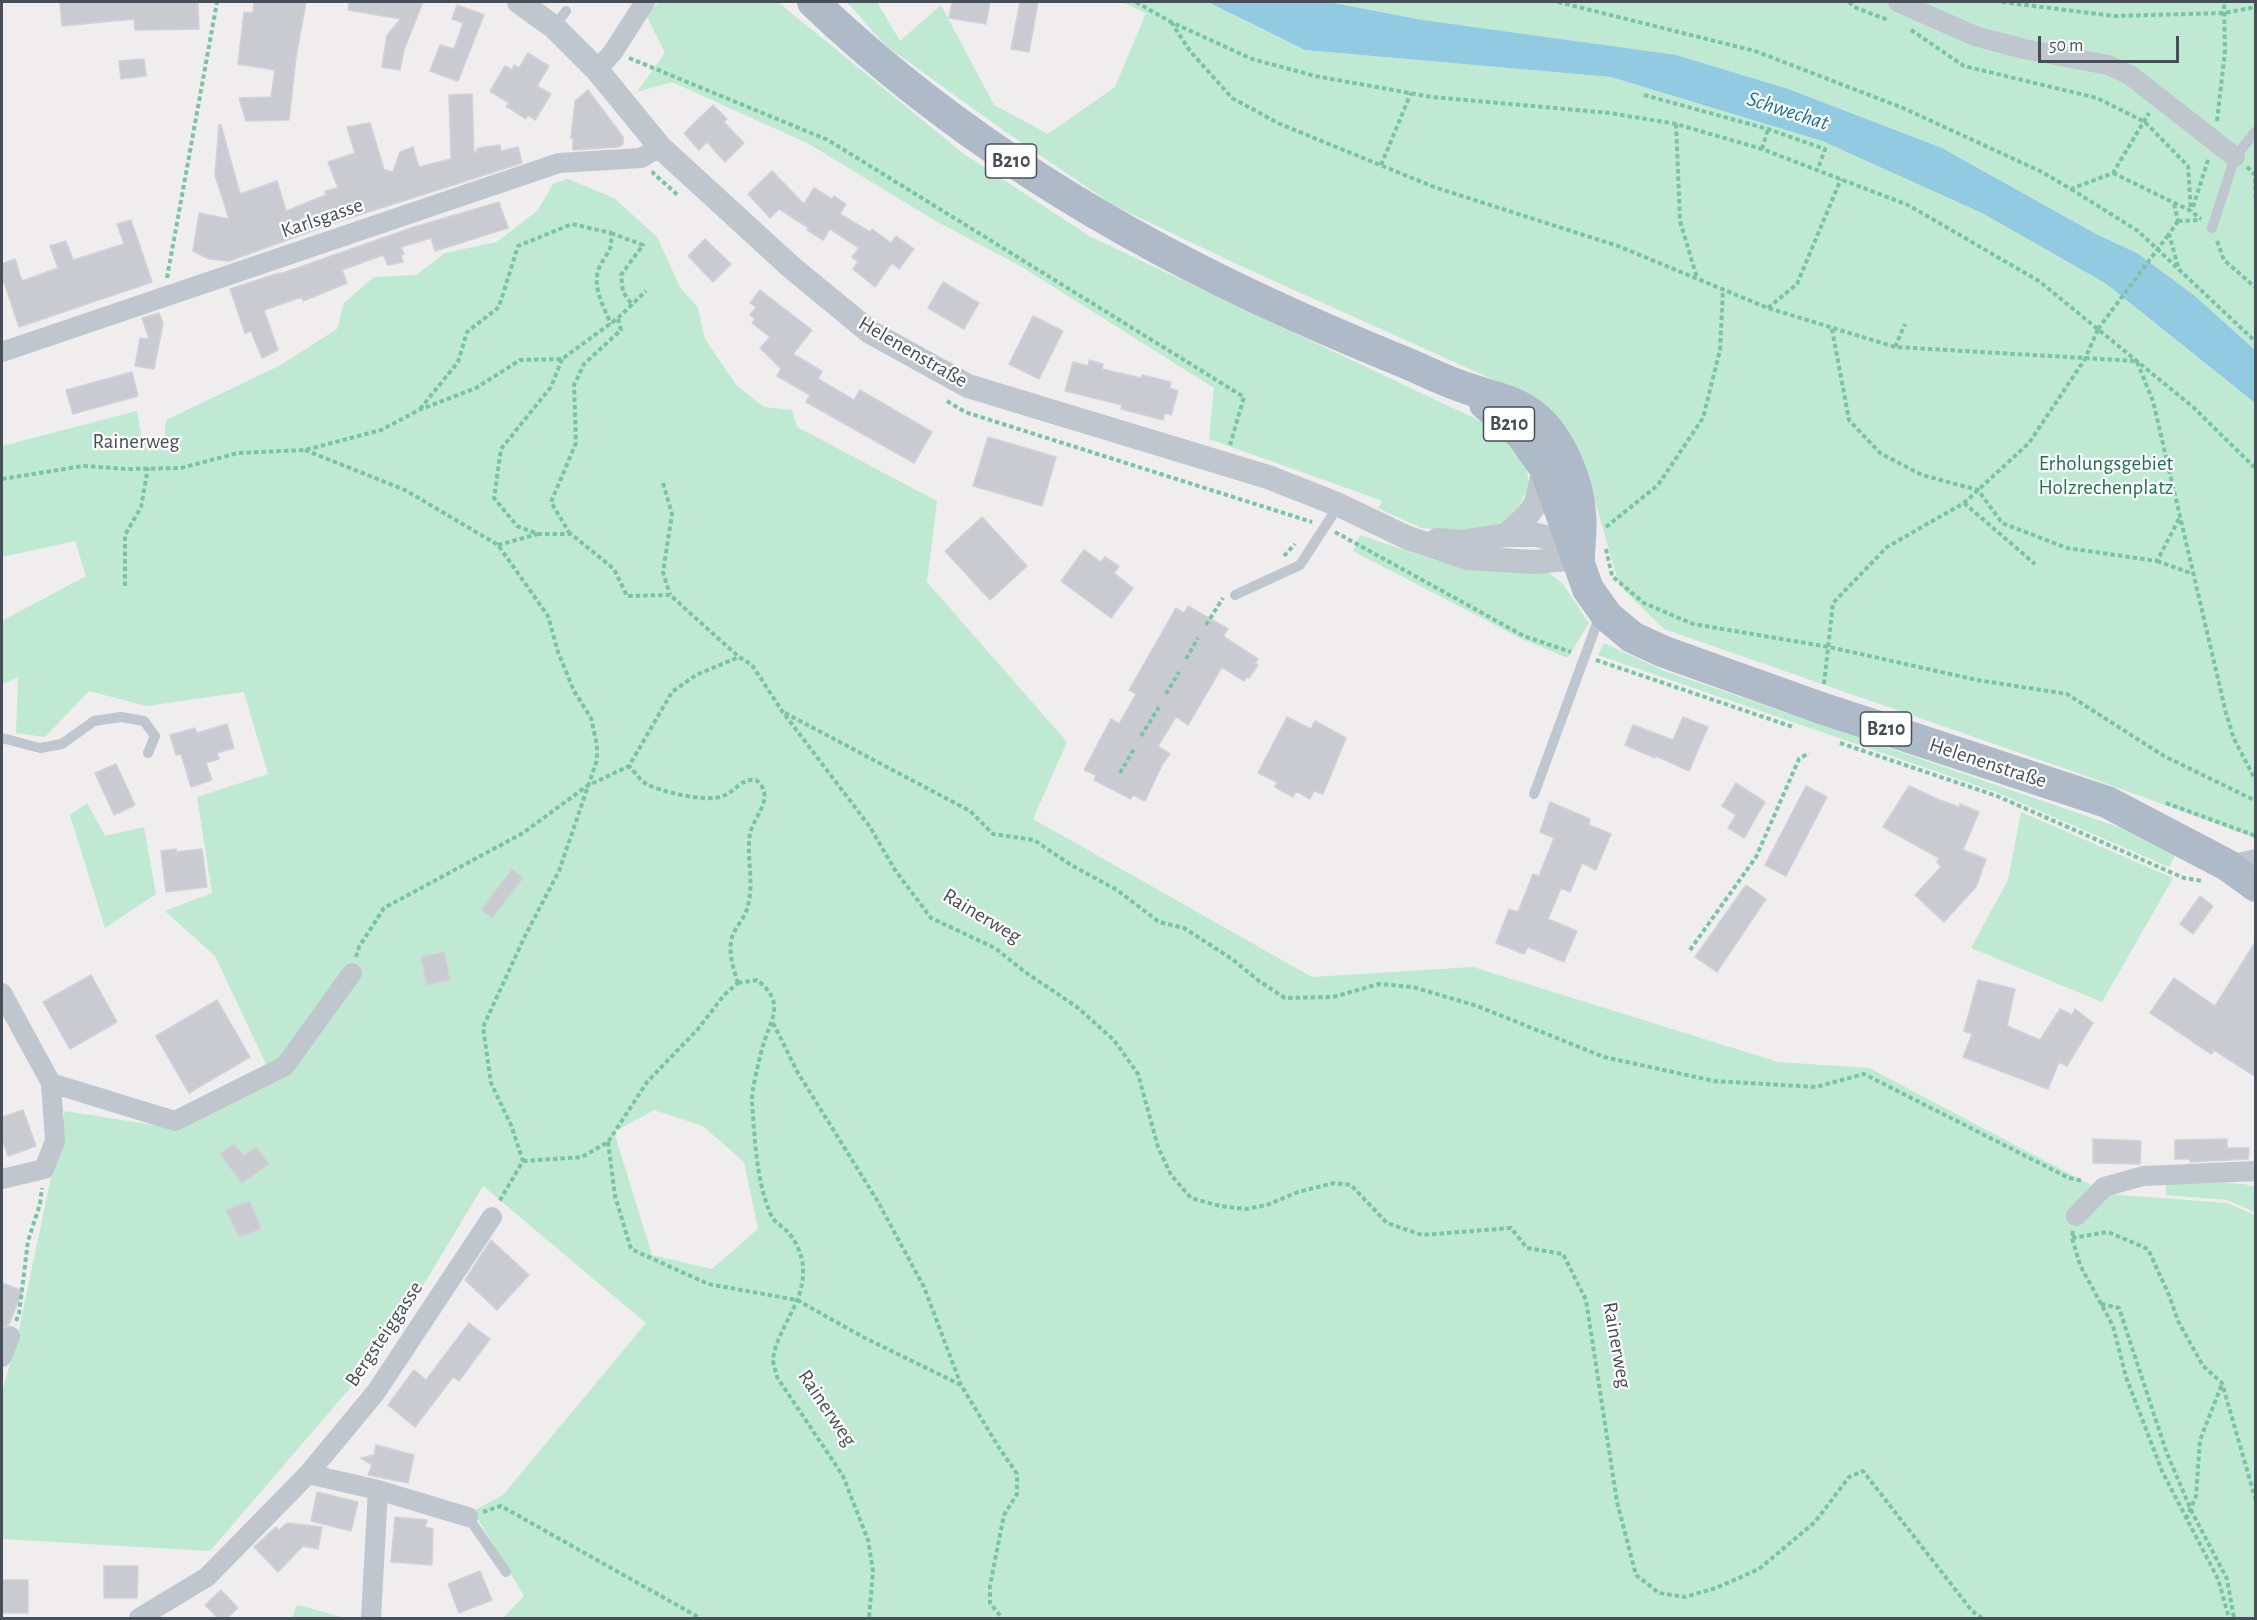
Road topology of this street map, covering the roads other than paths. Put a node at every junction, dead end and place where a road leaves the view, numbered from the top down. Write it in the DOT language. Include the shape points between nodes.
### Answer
graph roads {
  1 [pos="519,2"];
  2 [pos="813,2"];
  3 [pos="1898,2"];
  4 [pos="641,7"];
  5 [pos="597,70"];
  6 [pos="2256,131"];
  7 [pos="660,147"];
  8 [pos="2235,157"];
  9 [pos="2212,228"];
  10 [pos="2,352"];
  11 [pos="1466,388"];
  12 [pos="1545,468"];
  13 [pos="1339,505"];
  14 [pos="1506,535"];
  15 [pos="1408,538"];
  16 [pos="1591,550"];
  17 [pos="1235,595"];
  18 [pos="1602,609"];
  19 [pos="2,738"];
  20 [pos="148,753"];
  21 [pos="1534,794"];
  22 [pos="2235,868"];
  23 [pos="2256,886"];
  24 [pos="352,973"];
  25 [pos="2,993"];
  26 [pos="51,1083"];
  27 [pos="2256,1171"];
  28 [pos="2,1179"];
  29 [pos="492,1216"];
  30 [pos="2076,1216"];
  31 [pos="10,1336"];
  32 [pos="2,1357"];
  33 [pos="308,1474"];
  34 [pos="378,1490"];
  35 [pos="468,1517"];
  36 [pos="506,1572"];
  37 [pos="139,1618"];
  38 [pos="371,1618"];
  1 -- 5 [label="street, Helenenstraße" via="560,19"];
  2 -- 11 [label="main road, B210" via="953,120 1089,210 1285,311"];
  3 -- 8 [label="street" via="1975,36 2108,65 2130,75"];
  4 -- 5 [label="street" via="614,52"];
  5 -- 7 [label="street, Helenenstraße"];
  6 -- 8 [label="lane"];
  7 -- 10 [label="street, Karlsgasse" via="641,158 559,163"];
  7 -- 13 [label="street, Helenenstraße" via="791,267 870,332 968,386 1268,477"];
  8 -- 9 [label="lane"];
  11 -- 12 [label="main road, B210" via="1521,434"];
  11 -- 16 [label="main road, B210" via="1512,401 1536,417 1560,447 1573,477"];
  12 -- 14 [label="street" via="1536,502"];
  12 -- 16 [label="main road, Helenenstraße / B210"];
  13 -- 15 [label="street, Helenenstraße"];
  13 -- 17 [label="lane" via="1300,565"];
  14 -- 15 [label="street, Helenenstraße" via="1460,542"];
  14 -- 16 [label="street, Helenenstraße" via="1538,535"];
  15 -- 16 [label="street, Helenenstraße" via="1468,558 1534,562"];
  16 -- 18 [label="main road, Helenenstraße / B210" via="1588,589"];
  18 -- 21 [label="lane"];
  18 -- 22 [label="main road, Helenenstraße / B210" via="1632,637 1812,719 2107,802"];
  19 -- 20 [label="lane" via="40,748 62,744 94,722 121,717 144,721 155,736"];
  22 -- 23 [label="main road, Helenenstraße / B210"];
  24 -- 26 [label="street" via="285,1066 175,1121"];
  25 -- 26 [label="street"];
  26 -- 28 [label="street" via="56,1141 44,1169"];
  27 -- 30 [label="street" via="2143,1176 2104,1187"];
  29 -- 33 [label="street, Bergsteiggasse" via="376,1392"];
  31 -- 32 [label="street"];
  33 -- 34 [label="street"];
  33 -- 37 [label="street, Bergsteiggasse" via="207,1577"];
  34 -- 35 [label="street"];
  34 -- 38 [label="street"];
  35 -- 36 [label="lane"];
}
